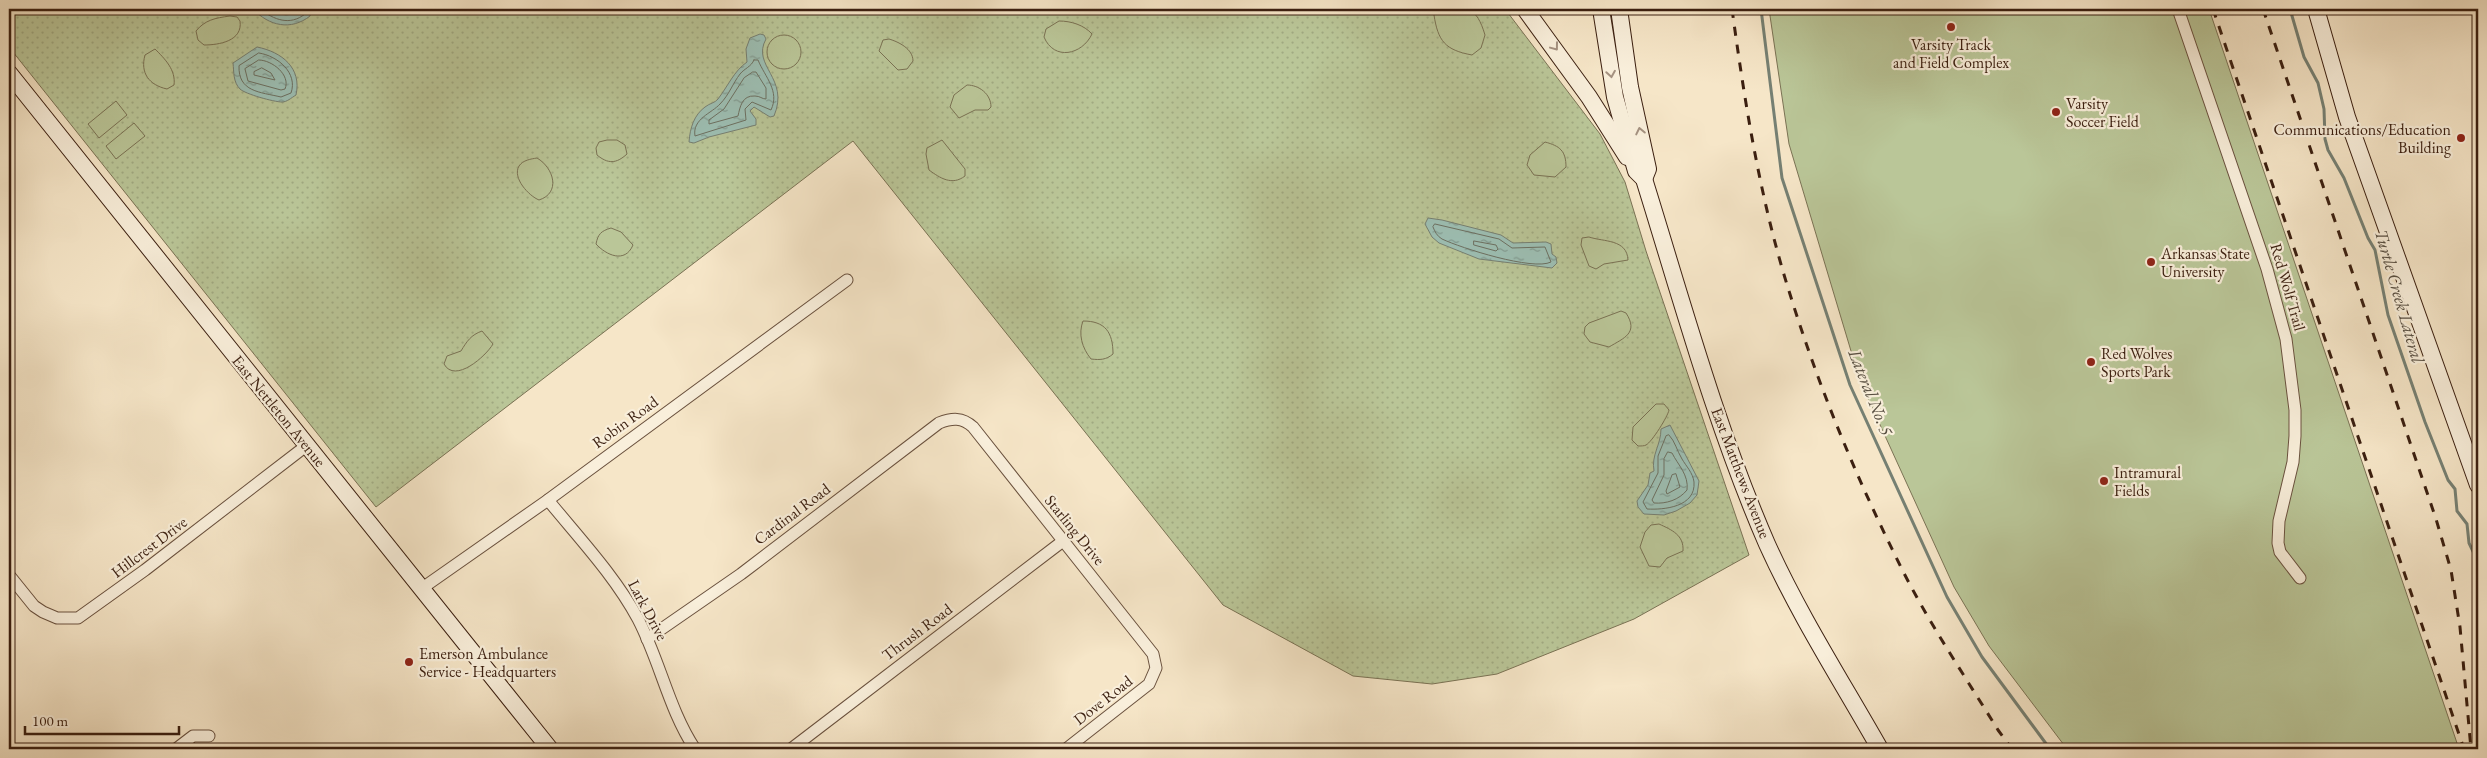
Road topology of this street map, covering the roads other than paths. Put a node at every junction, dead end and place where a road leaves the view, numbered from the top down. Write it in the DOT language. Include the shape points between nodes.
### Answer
graph roads {
  1 [pos="1525,9"];
  2 [pos="1601,9"];
  3 [pos="1619,9"];
  4 [pos="2178,9"];
  5 [pos="2316,9"];
  6 [pos="9,73"];
  7 [pos="1640,175"];
  8 [pos="847,280"];
  9 [pos="957,419"];
  10 [pos="306,446"];
  11 [pos="2478,485"];
  12 [pos="548,500"];
  13 [pos="1063,541"];
  14 [pos="9,575"];
  15 [pos="2300,578"];
  16 [pos="421,589"];
  17 [pos="647,639"];
  18 [pos="1156,671"];
  19 [pos="209,736"];
  20 [pos="176,749"];
  21 [pos="550,749"];
  22 [pos="695,749"];
  23 [pos="791,749"];
  24 [pos="1066,749"];
  25 [pos="1880,749"];
  1 -- 7 [label="street, one-way"];
  2 -- 7 [label="street, one-way" via="1615,97"];
  7 -- 3 [label="street, one-way" via="1648,169 1630,87"];
  4 -- 15 [label="street, Red Wolf Trail" via="2267,269 2286,339 2295,436 2278,543 2280,552"];
  5 -- 11 [label="street" via="2347,117"];
  6 -- 10 [label="street, East Nettleton Avenue"];
  7 -- 25 [label="street, East Matthews Avenue" via="1705,376 1768,545"];
  8 -- 12 [label="street, Robin Road"];
  9 -- 13 [label="street, Starling Drive" via="973,427"];
  9 -- 17 [label="street, Cardinal Road" via="949,418 939,423 741,574"];
  10 -- 14 [label="street, Hillcrest Drive" via="78,618 58,618 43,612 34,606"];
  10 -- 16 [label="street, East Nettleton Avenue"];
  12 -- 16 [label="street, Robin Road"];
  12 -- 17 [label="street, Lark Drive" via="626,599"];
  13 -- 18 [label="street, Starling Drive" via="1153,654"];
  13 -- 23 [label="street, Thrush Road"];
  16 -- 21 [label="street, East Nettleton Avenue"];
  17 -- 22 [label="street, Lark Drive"];
  18 -- 24 [label="street, Dove Road" via="1150,684"];
  19 -- 20 [label="street" via="193,736"];
}
